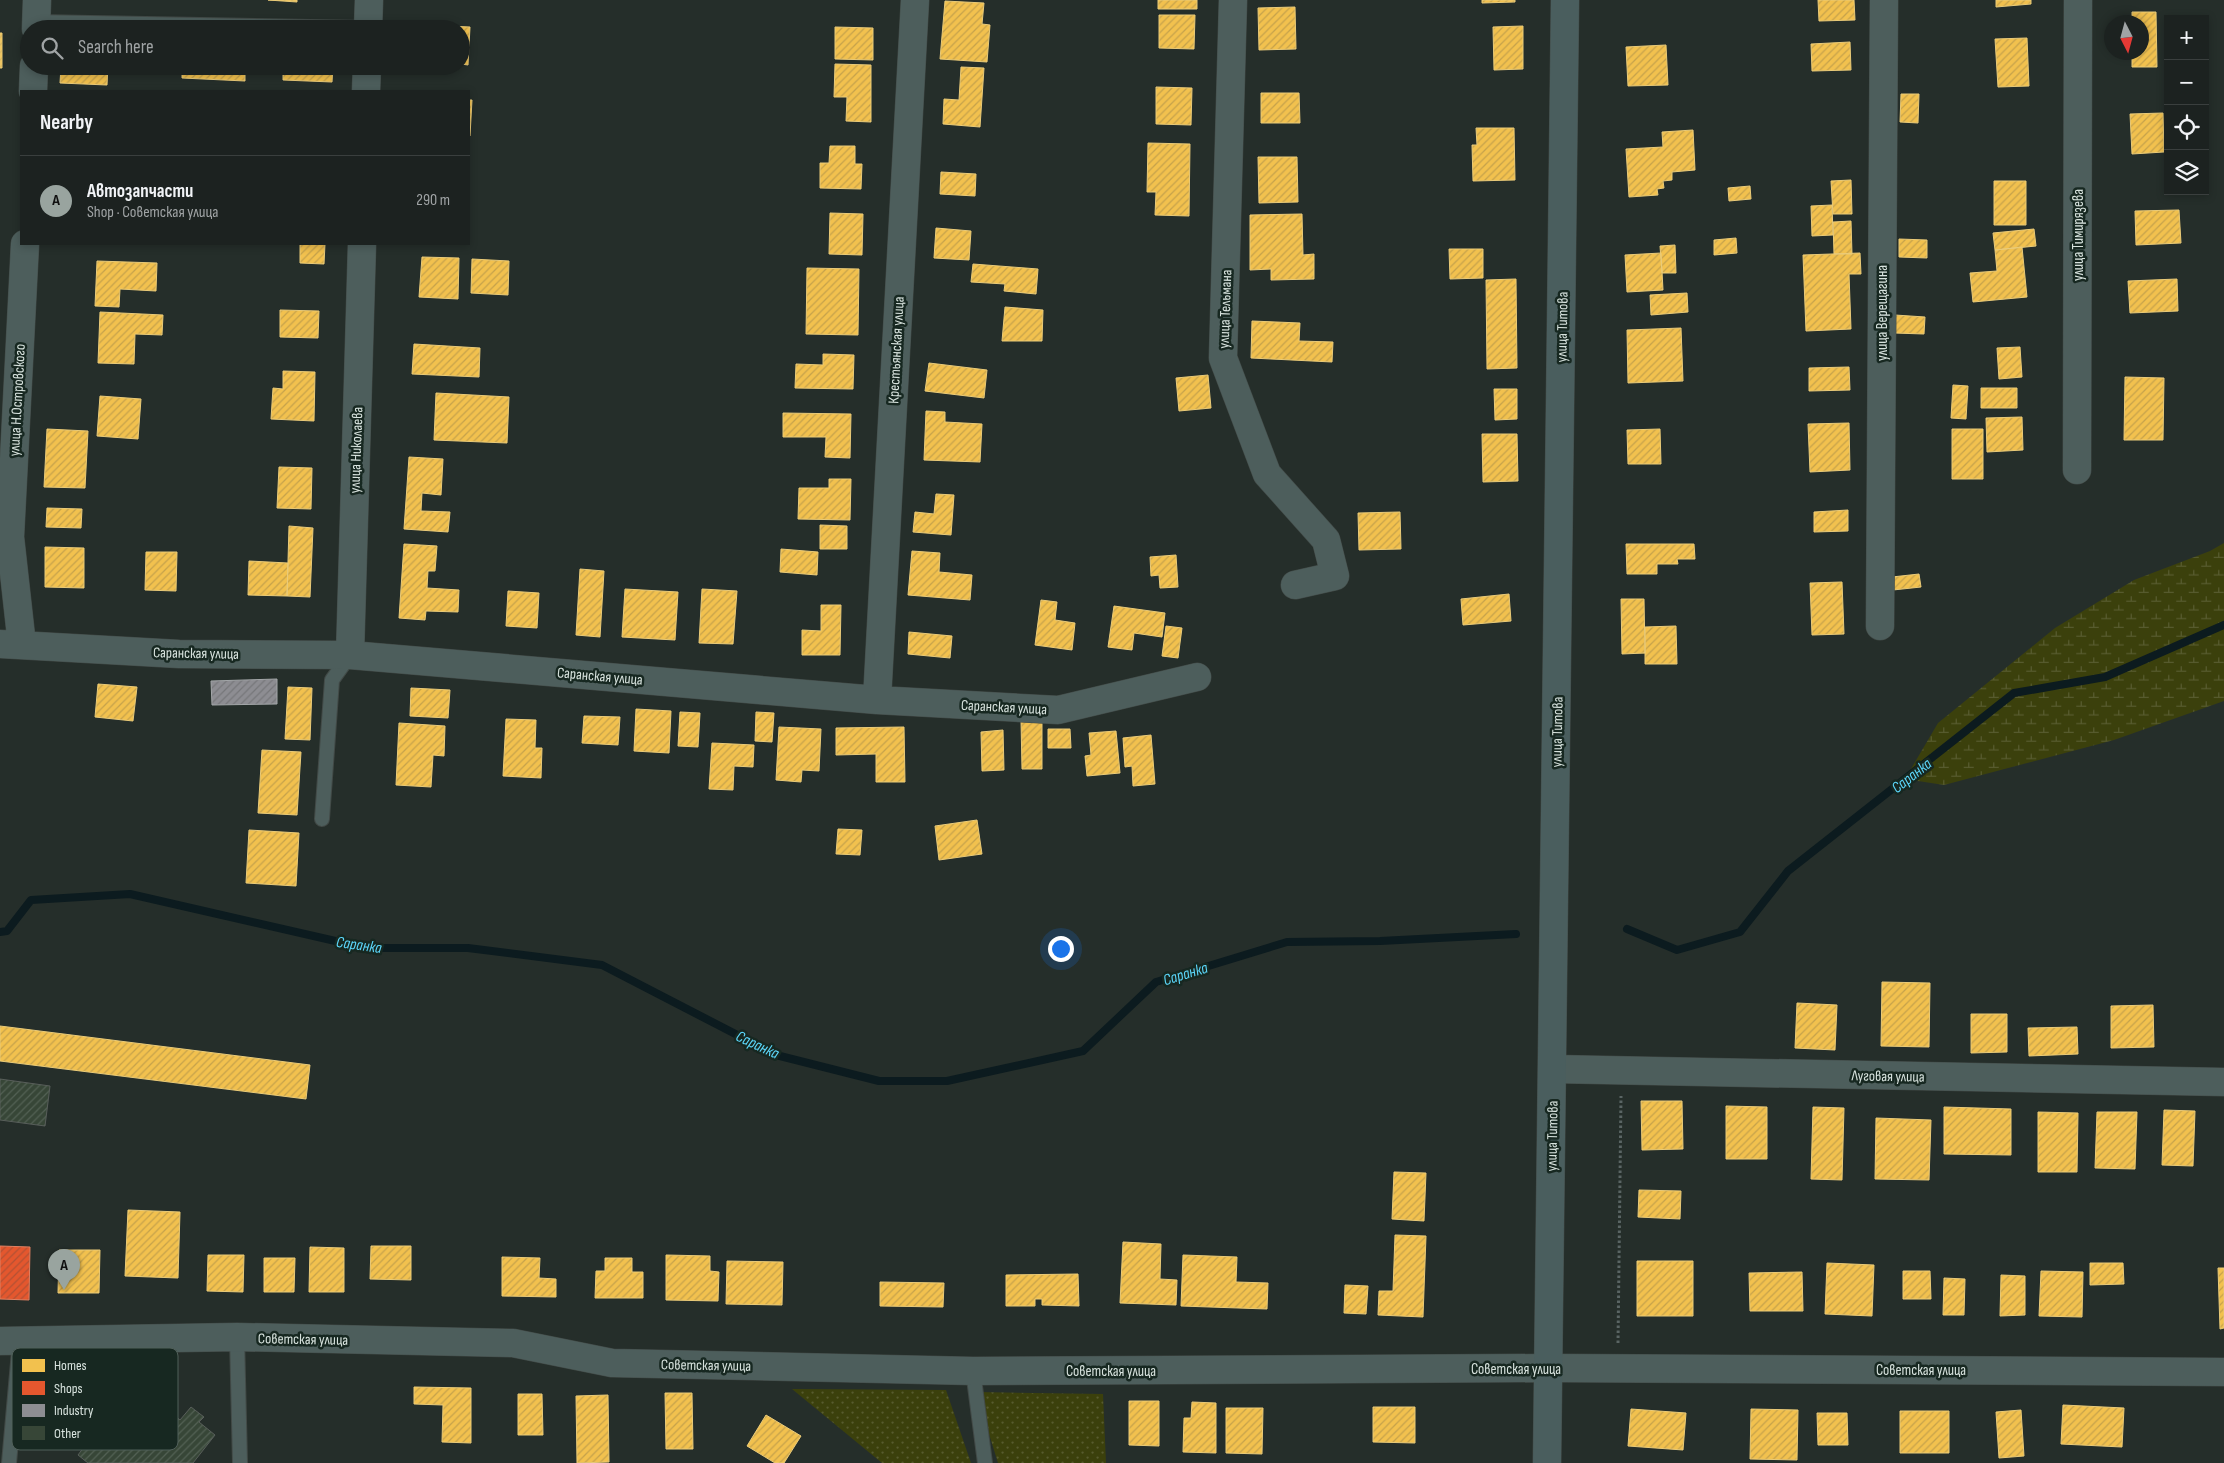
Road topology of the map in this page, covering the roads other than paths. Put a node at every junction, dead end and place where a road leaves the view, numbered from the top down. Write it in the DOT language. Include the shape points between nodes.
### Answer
graph roads {
  1 [pos="369,0"];
  2 [pos="915,0"];
  3 [pos="1233,0"];
  4 [pos="1565,0"];
  5 [pos="1884,0"];
  6 [pos="2078,0"];
  7 [pos="36,17"];
  8 [pos="127,20"];
  9 [pos="368,20"];
  10 [pos="33,75"];
  11 [pos="367,75"];
  12 [pos="32,90"];
  13 [pos="366,90"];
  14 [pos="25,245"];
  15 [pos="362,245"];
  16 [pos="2077,470"];
  17 [pos="1295,585"];
  18 [pos="1880,626"];
  19 [pos="11,645"];
  20 [pos="350,655"];
  21 [pos="1197,677"];
  22 [pos="877,700"];
  23 [pos="322,819"];
  24 [pos="1553,1070"];
  25 [pos="2224,1082"];
  26 [pos="237,1337"];
  27 [pos="10,1340"];
  28 [pos="1549,1368"];
  29 [pos="973,1371"];
  30 [pos="2224,1372"];
  31 [pos="9,1463"];
  32 [pos="240,1463"];
  33 [pos="985,1463"];
  34 [pos="1547,1463"];
  1 -- 9 [label="street"];
  2 -- 22 [label="street, Крестьянская улица"];
  3 -- 17 [label="street, улица Тельмана" via="1224,358 1267,474 1326,540 1335,576"];
  4 -- 24 [label="main road, улица Титова"];
  5 -- 18 [label="street, улица Верещагина"];
  6 -- 16 [label="street, улица Тимирязева"];
  7 -- 8 [label="lane"];
  10 -- 12 [label="street"];
  11 -- 13 [label="street"];
  14 -- 19 [label="street, улица Н.Островского" via="10,537"];
  15 -- 20 [label="street, улица Николаева"];
  19 -- 20 [label="street, Саранская улица" via="180,654"];
  20 -- 22 [label="street, Саранская улица"];
  20 -- 23 [label="lane" via="332,680"];
  21 -- 22 [label="street, Саранская улица" via="1058,710"];
  24 -- 25 [label="street, Луговая улица"];
  24 -- 28 [label="main road, улица Титова"];
  26 -- 27 [label="street, Советская улица"];
  26 -- 29 [label="street, Советская улица" via="514,1343 612,1363"];
  26 -- 32 [label="lane"];
  27 -- 31 [label="lane"];
  28 -- 29 [label="street, Советская улица"];
  28 -- 30 [label="street, Советская улица"];
  28 -- 34 [label="main road, улица Титова"];
  29 -- 33 [label="lane"];
}
